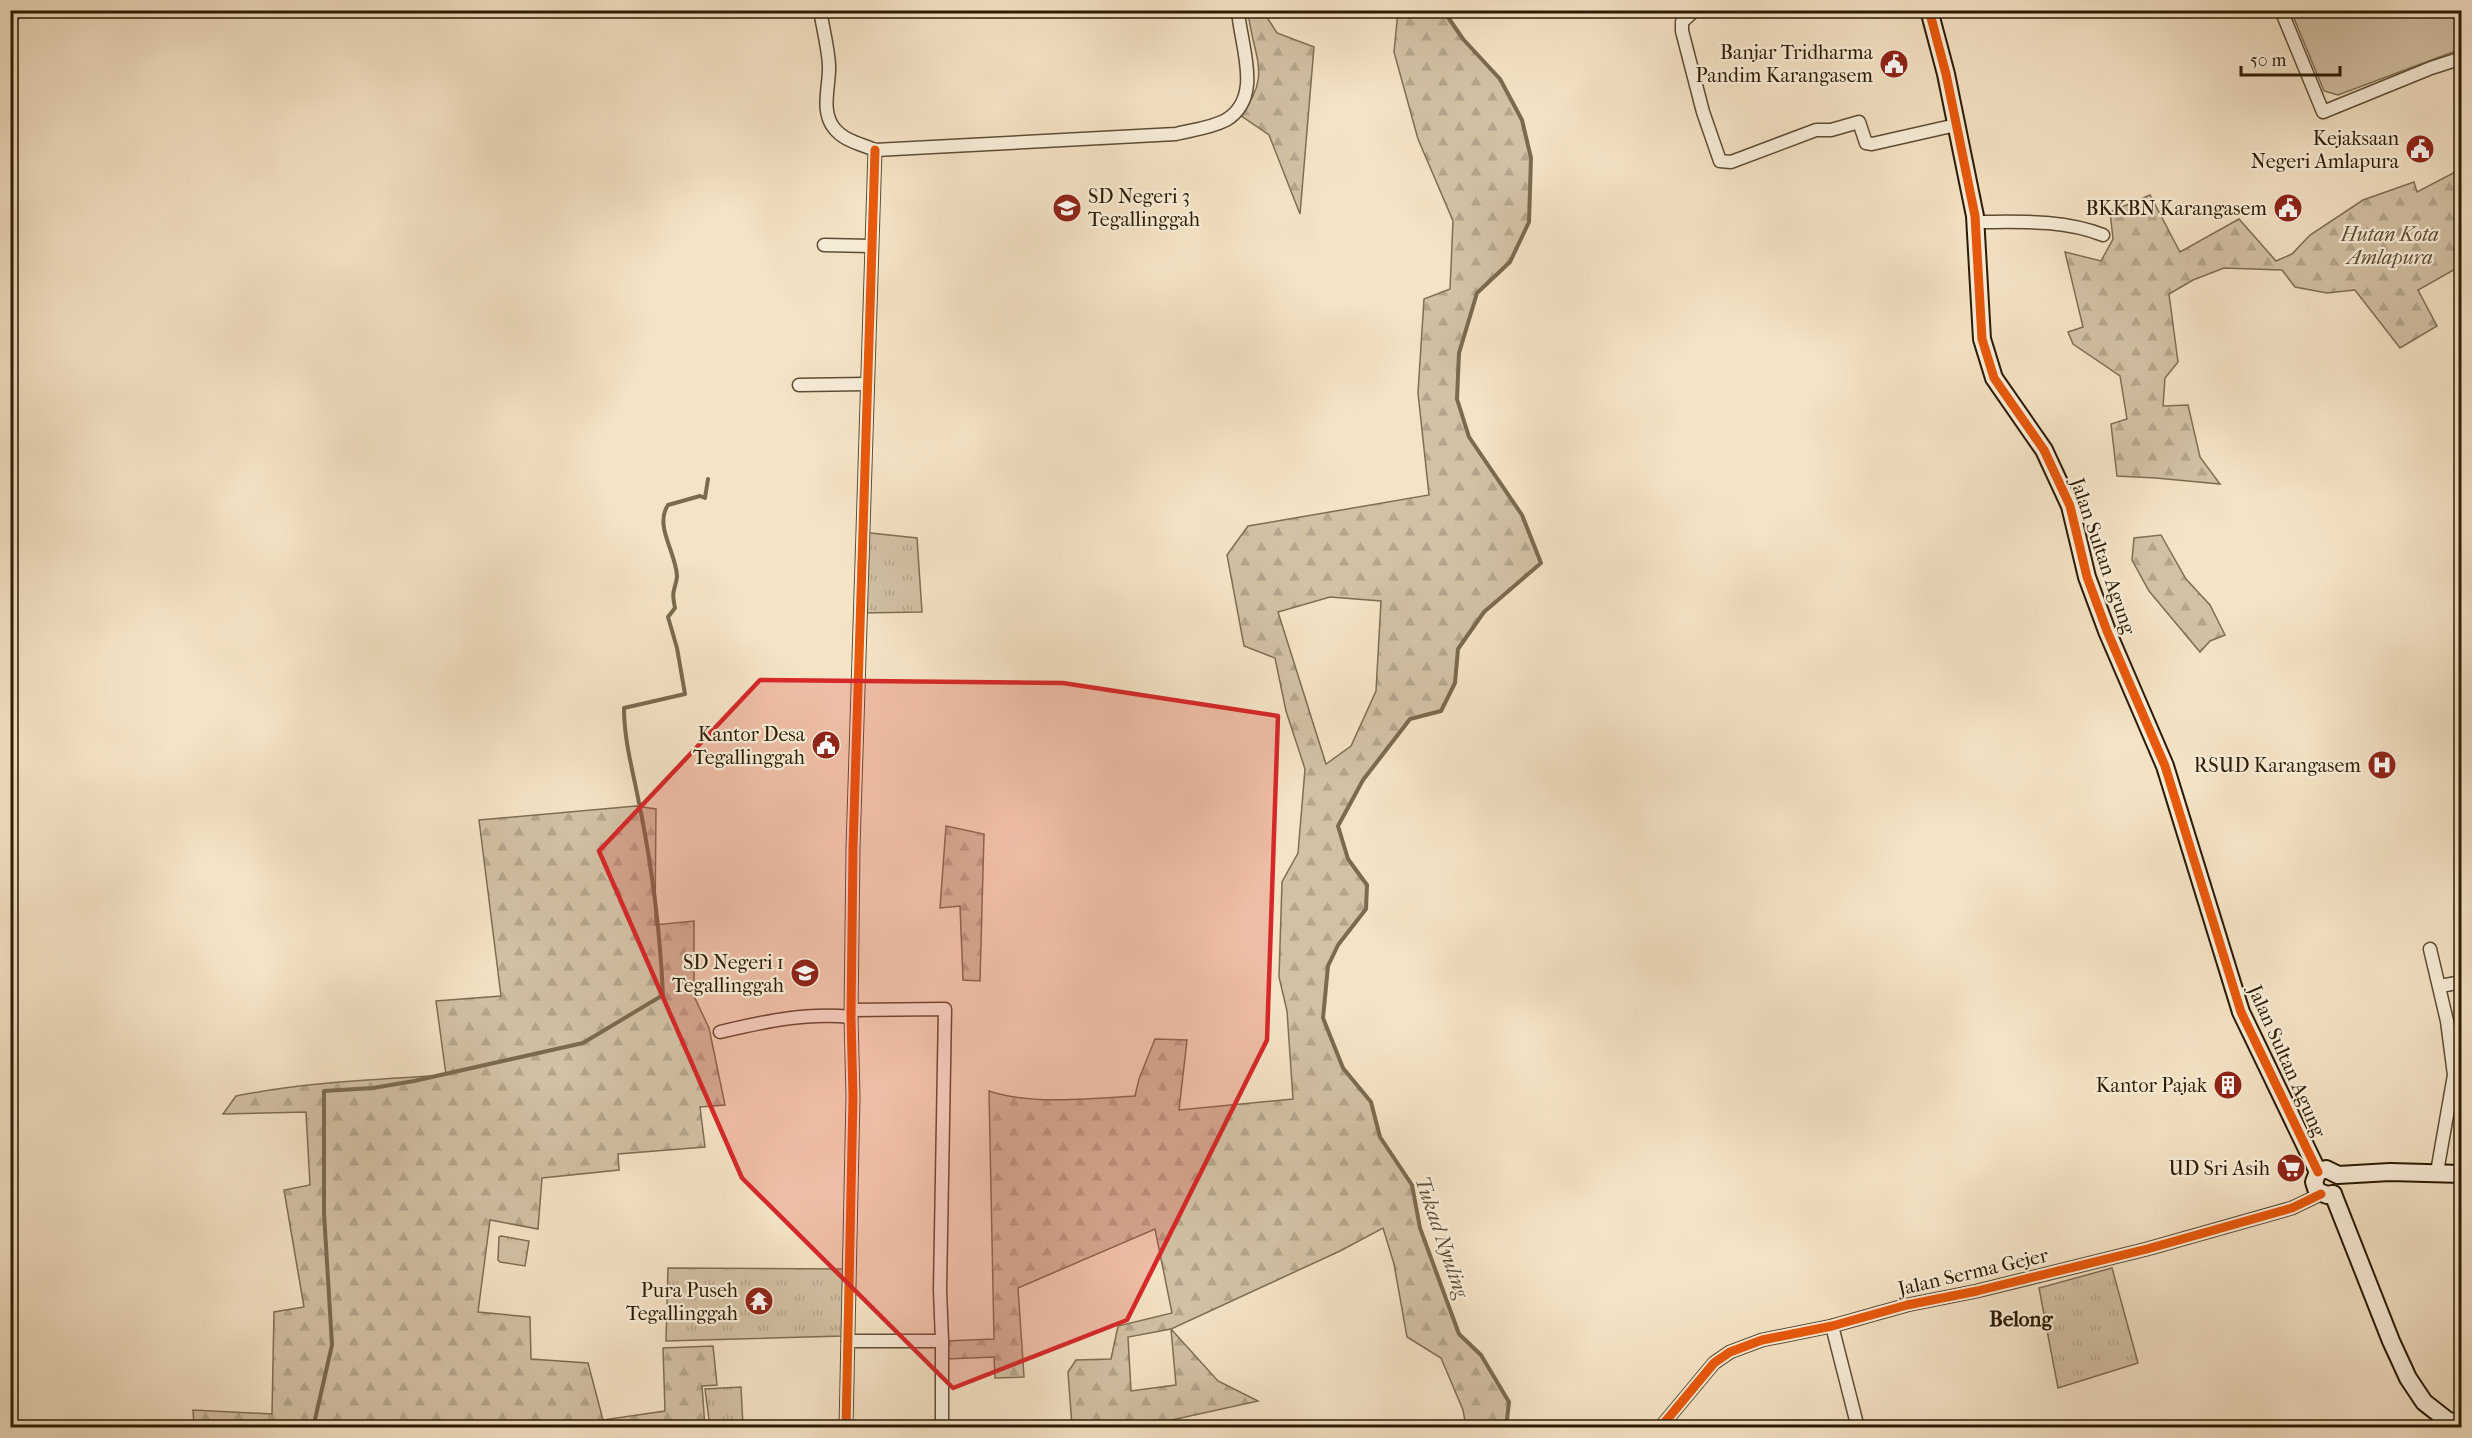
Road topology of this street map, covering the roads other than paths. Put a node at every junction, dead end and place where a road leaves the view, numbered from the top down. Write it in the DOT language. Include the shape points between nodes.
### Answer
graph roads {
  1 [pos="820,10"];
  2 [pos="1238,10"];
  3 [pos="1695,10"];
  4 [pos="1929,10"];
  5 [pos="2282,10"];
  6 [pos="2462,58"];
  7 [pos="1956,126"];
  8 [pos="875,150"];
  9 [pos="1976,222"];
  10 [pos="2103,235"];
  11 [pos="824,245"];
  12 [pos="871,246"];
  13 [pos="866,384"];
  14 [pos="799,385"];
  15 [pos="2430,949"];
  16 [pos="2462,982"];
  17 [pos="2440,986"];
  18 [pos="851,1014"];
  19 [pos="720,1032"];
  20 [pos="2437,1172"];
  21 [pos="2462,1173"];
  22 [pos="2321,1187"];
  23 [pos="1832,1326"];
  24 [pos="848,1341"];
  25 [pos="942,1341"];
  26 [pos="2462,1426"];
  27 [pos="846,1428"];
  28 [pos="942,1428"];
  29 [pos="1660,1428"];
  30 [pos="1858,1428"];
  1 -- 8 [label="street" via="830,66 829,119 843,136"];
  2 -- 8 [label="street" via="1248,83 1245,100 1226,120 1211,126 1176,134"];
  3 -- 7 [label="street" via="1682,22 1682,31 1720,160 1731,162 1816,130 1859,122 1866,142 1872,144"];
  4 -- 7 [label="street, Jalan Sultan Agung"];
  5 -- 6 [label="street" via="2323,112"];
  7 -- 9 [label="street, Jalan Sultan Agung"];
  8 -- 12 [label="street"];
  9 -- 10 [label="street" via="2048,222"];
  9 -- 22 [label="street, Jalan Sultan Agung" via="1986,356 1995,378 2044,450 2070,506 2091,588 2165,766 2241,1012"];
  11 -- 12 [label="street"];
  12 -- 13 [label="street"];
  13 -- 14 [label="street"];
  13 -- 18 [label="street"];
  15 -- 17 [label="street"];
  16 -- 17 [label="street"];
  17 -- 20 [label="street" via="2454,1076"];
  18 -- 19 [label="street" via="795,1017"];
  18 -- 24 [label="street"];
  18 -- 25 [label="street" via="945,1009"];
  20 -- 21 [label="street"];
  20 -- 22 [label="street" via="2338,1175 2340,1186"];
  22 -- 23 [label="street, Jalan Serma Gejer" via="2292,1208 2147,1249"];
  22 -- 26 [label="street, Jalan Sultan Agung" via="2408,1378 2424,1402"];
  23 -- 29 [label="street, Jalan Serma Gejer" via="1761,1340 1730,1352 1714,1363"];
  23 -- 30 [label="street"];
  24 -- 25 [label="street"];
  24 -- 27 [label="street"];
  25 -- 28 [label="street"];
}
